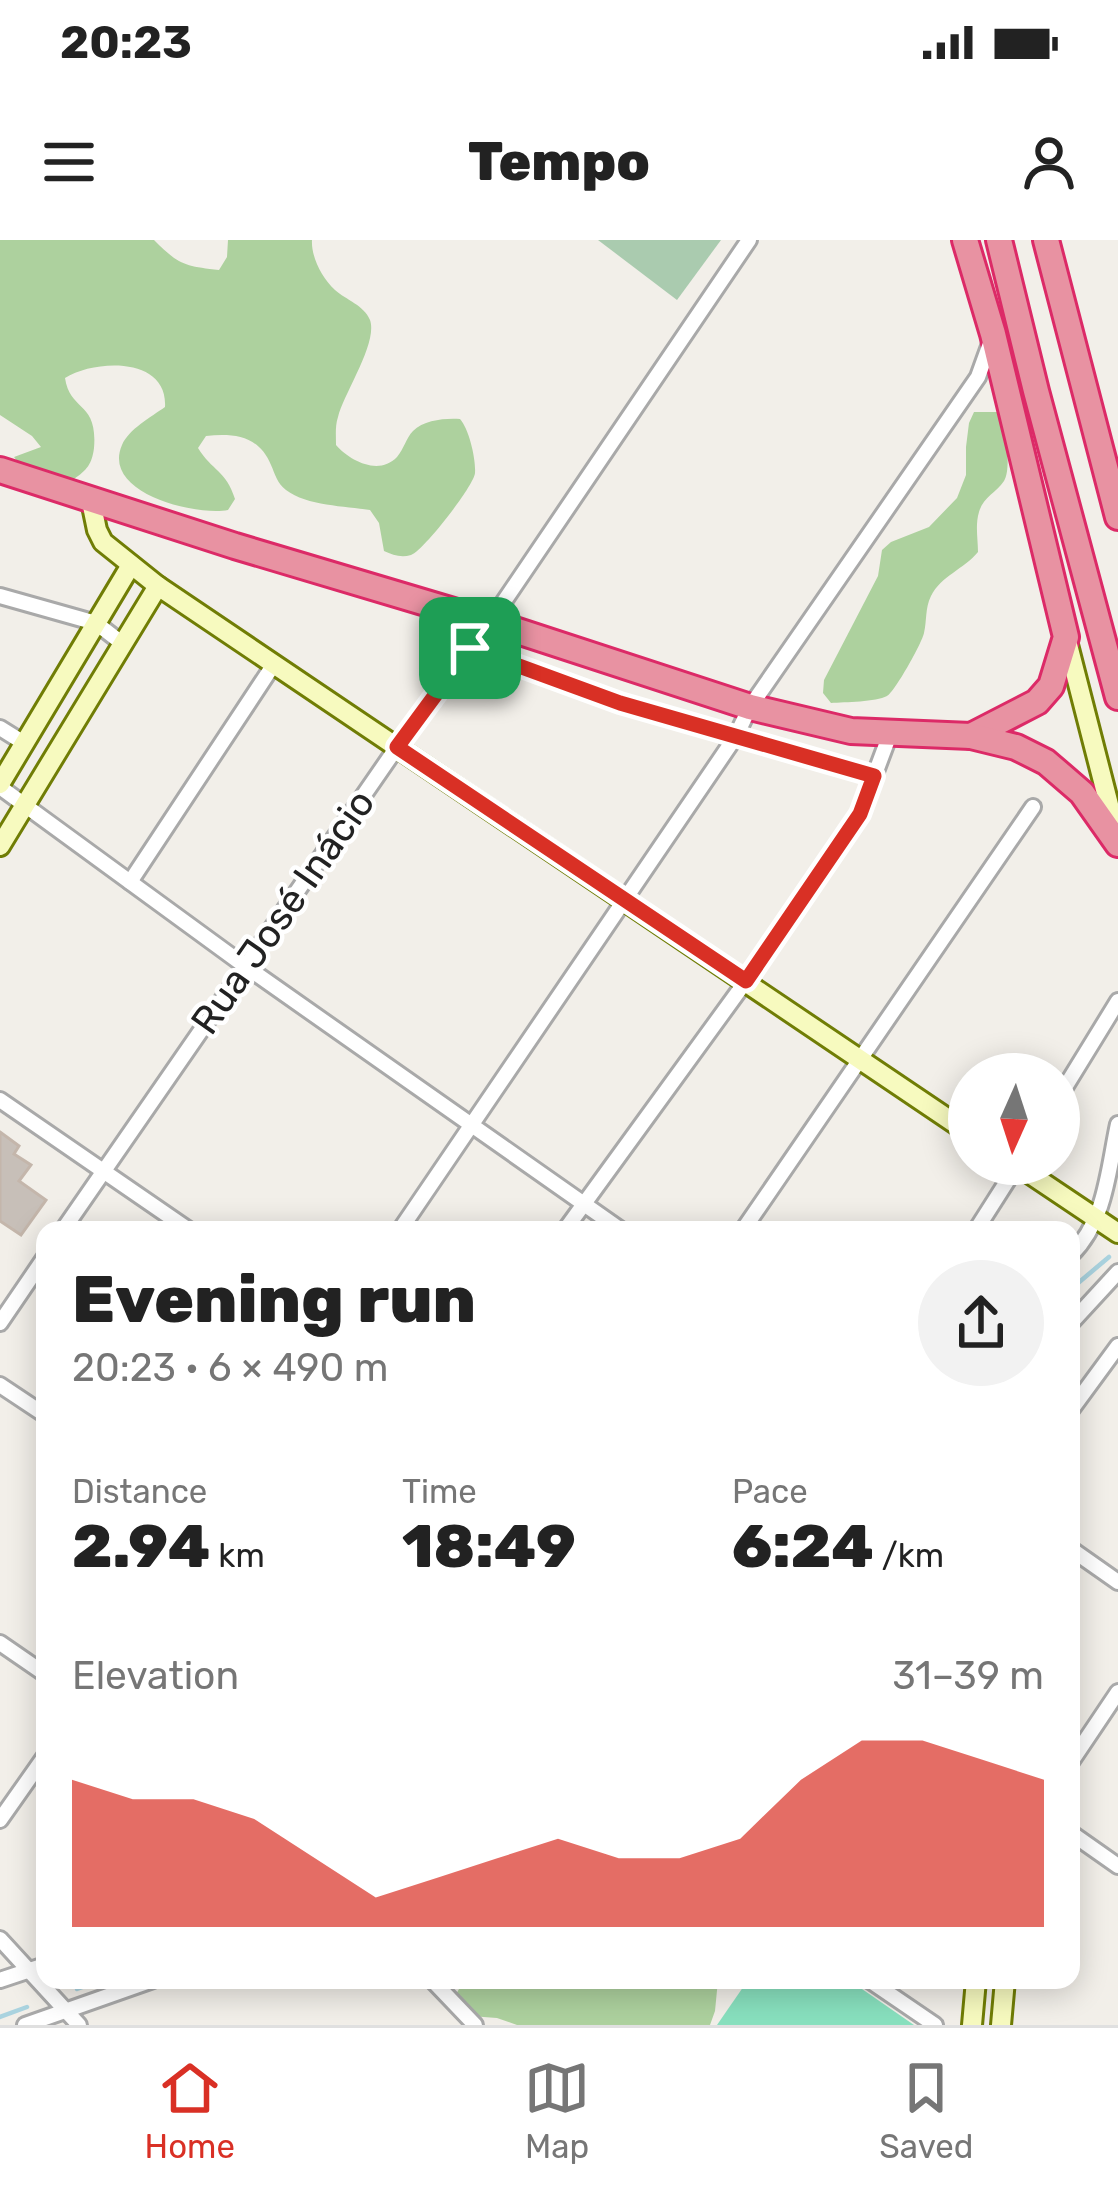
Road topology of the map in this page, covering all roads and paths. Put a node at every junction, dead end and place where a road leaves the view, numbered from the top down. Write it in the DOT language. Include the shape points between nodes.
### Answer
graph roads {
  1 [pos="748,240"];
  2 [pos="965,240"];
  3 [pos="999,240"];
  4 [pos="1046,240"];
  5 [pos="993,334"];
  6 [pos="1036,391"];
  7 [pos="0,470"];
  8 [pos="91,501"];
  9 [pos="1118,517"];
  10 [pos="1039,525"];
  11 [pos="131,565"];
  12 [pos="158,586"];
  13 [pos="0,596"];
  14 [pos="490,622"];
  15 [pos="96,623"];
  16 [pos="1066,637"];
  17 [pos="123,644"];
  18 [pos="470,648"];
  19 [pos="274,664"];
  20 [pos="1118,698"];
  21 [pos="750,707"];
  22 [pos="0,728"];
  23 [pos="890,734"];
  24 [pos="736,736"];
  25 [pos="971,736"];
  26 [pos="25,743"];
  27 [pos="397,747"];
  28 [pos="874,776"];
  29 [pos="0,785"];
  30 [pos="26,804"];
  31 [pos="1033,807"];
  32 [pos="1118,843"];
  33 [pos="0,846"];
  34 [pos="130,881"];
  35 [pos="624,900"];
  36 [pos="245,966"];
  37 [pos="746,981"];
  38 [pos="1118,1001"];
  39 [pos="859,1058"];
  40 [pos="1080,1063"];
  41 [pos="0,1100"];
  42 [pos="948,1119"];
  43 [pos="470,1124"];
  44 [pos="1118,1124"];
  45 [pos="104,1171"];
  46 [pos="1003,1185"];
  47 [pos="1049,1185"];
  48 [pos="583,1203"];
  49 [pos="1099,1217"];
  50 [pos="69,1221"];
  51 [pos="176,1221"];
  52 [pos="406,1221"];
  53 [pos="571,1221"];
  54 [pos="608,1221"];
  55 [pos="749,1221"];
  56 [pos="981,1221"];
  57 [pos="1118,1233"];
  58 [pos="1080,1246"];
  59 [pos="36,1270"];
  60 [pos="1118,1272"];
  61 [pos="1080,1313"];
  62 [pos="0,1323"];
  63 [pos="1118,1346"];
  64 [pos="0,1385"];
  65 [pos="1080,1398"];
  66 [pos="36,1409"];
  67 [pos="1080,1555"];
  68 [pos="1118,1582"];
  69 [pos="0,1643"];
  70 [pos="36,1668"];
  71 [pos="1118,1692"];
  72 [pos="1080,1749"];
  73 [pos="36,1769"];
  74 [pos="0,1820"];
  75 [pos="1080,1839"];
  76 [pos="1118,1865"];
  77 [pos="0,1939"];
  78 [pos="36,1968"];
  79 [pos="29,1970"];
  80 [pos="36,1977"];
  81 [pos="0,1980"];
  82 [pos="48,1989"];
  83 [pos="125,1989"];
  84 [pos="441,1989"];
  85 [pos="882,1989"];
  86 [pos="975,1989"];
  87 [pos="1005,1989"];
  88 [pos="66,2008"];
  89 [pos="26,2025"];
  90 [pos="79,2025"];
  91 [pos="475,2025"];
  92 [pos="934,2025"];
  93 [pos="971,2025"];
  94 [pos="1000,2025"];
  1 -- 14 [label="street, Rua José Inácio"];
  2 -- 5 [label="highway"];
  3 -- 6 [label="highway"];
  4 -- 9 [label="highway"];
  5 -- 10 [label="highway"];
  5 -- 21 [label="street" via="978,377"];
  6 -- 10 [label="highway"];
  6 -- 20 [label="highway"];
  7 -- 8 [label="highway"];
  8 -- 11 [label="street" via="104,542"];
  8 -- 14 [label="highway"];
  10 -- 16 [label="highway"];
  11 -- 12 [label="street"];
  11 -- 15 [label="street"];
  12 -- 17 [label="street"];
  12 -- 19 [label="street"];
  13 -- 15 [label="street"];
  14 -- 18 [label="street, Rua José Inácio"];
  14 -- 21 [label="highway"];
  15 -- 17 [label="street"];
  15 -- 26 [label="street"];
  16 -- 25 [label="highway" via="1037,703"];
  16 -- 32 [label="street"];
  17 -- 30 [label="street"];
  18 -- 24 [label="street"];
  18 -- 27 [label="street, Rua José Inácio"];
  19 -- 27 [label="street"];
  19 -- 34 [label="street"];
  21 -- 23 [label="highway"];
  21 -- 24 [label="street"];
  22 -- 26 [label="street"];
  23 -- 25 [label="highway"];
  23 -- 28 [label="street"];
  24 -- 28 [label="street"];
  24 -- 35 [label="street"];
  25 -- 32 [label="highway" via="1046,762 1082,793"];
  26 -- 29 [label="street"];
  27 -- 35 [label="street"];
  27 -- 36 [label="street, Rua José Inácio"];
  28 -- 37 [label="street" via="860,814"];
  29 -- 30 [label="street"];
  30 -- 33 [label="street"];
  30 -- 34 [label="street"];
  31 -- 39 [label="street"];
  34 -- 36 [label="street"];
  35 -- 37 [label="street"];
  35 -- 43 [label="street"];
  36 -- 43 [label="street"];
  36 -- 45 [label="street, Rua José Inácio"];
  37 -- 39 [label="street"];
  37 -- 48 [label="street"];
  38 -- 40 [label="street"];
  39 -- 42 [label="street"];
  39 -- 55 [label="street"];
  41 -- 45 [label="street"];
  43 -- 48 [label="street"];
  43 -- 52 [label="street"];
  44 -- 49 [label="street"];
  45 -- 50 [label="street, Rua José Inácio"];
  45 -- 51 [label="street"];
  46 -- 56 [label="street"];
  47 -- 49 [label="street"];
  48 -- 53 [label="street"];
  48 -- 54 [label="street"];
  49 -- 57 [label="street"];
  49 -- 58 [label="street"];
  59 -- 62 [label="street"];
  60 -- 61 [label="street"];
  63 -- 65 [label="street"];
  64 -- 66 [label="street"];
  67 -- 68 [label="street"];
  69 -- 70 [label="street"];
  71 -- 72 [label="street"];
  73 -- 74 [label="street"];
  75 -- 76 [label="street"];
  77 -- 79 [label="street"];
  78 -- 79 [label="street"];
  79 -- 80 [label="street"];
  79 -- 81 [label="street"];
  82 -- 88 [label="street"];
  83 -- 88 [label="street"];
  84 -- 91 [label="street"];
  85 -- 92 [label="street"];
  86 -- 93 [label="street"];
  87 -- 94 [label="street"];
  88 -- 89 [label="street"];
  88 -- 90 [label="street"];
}
